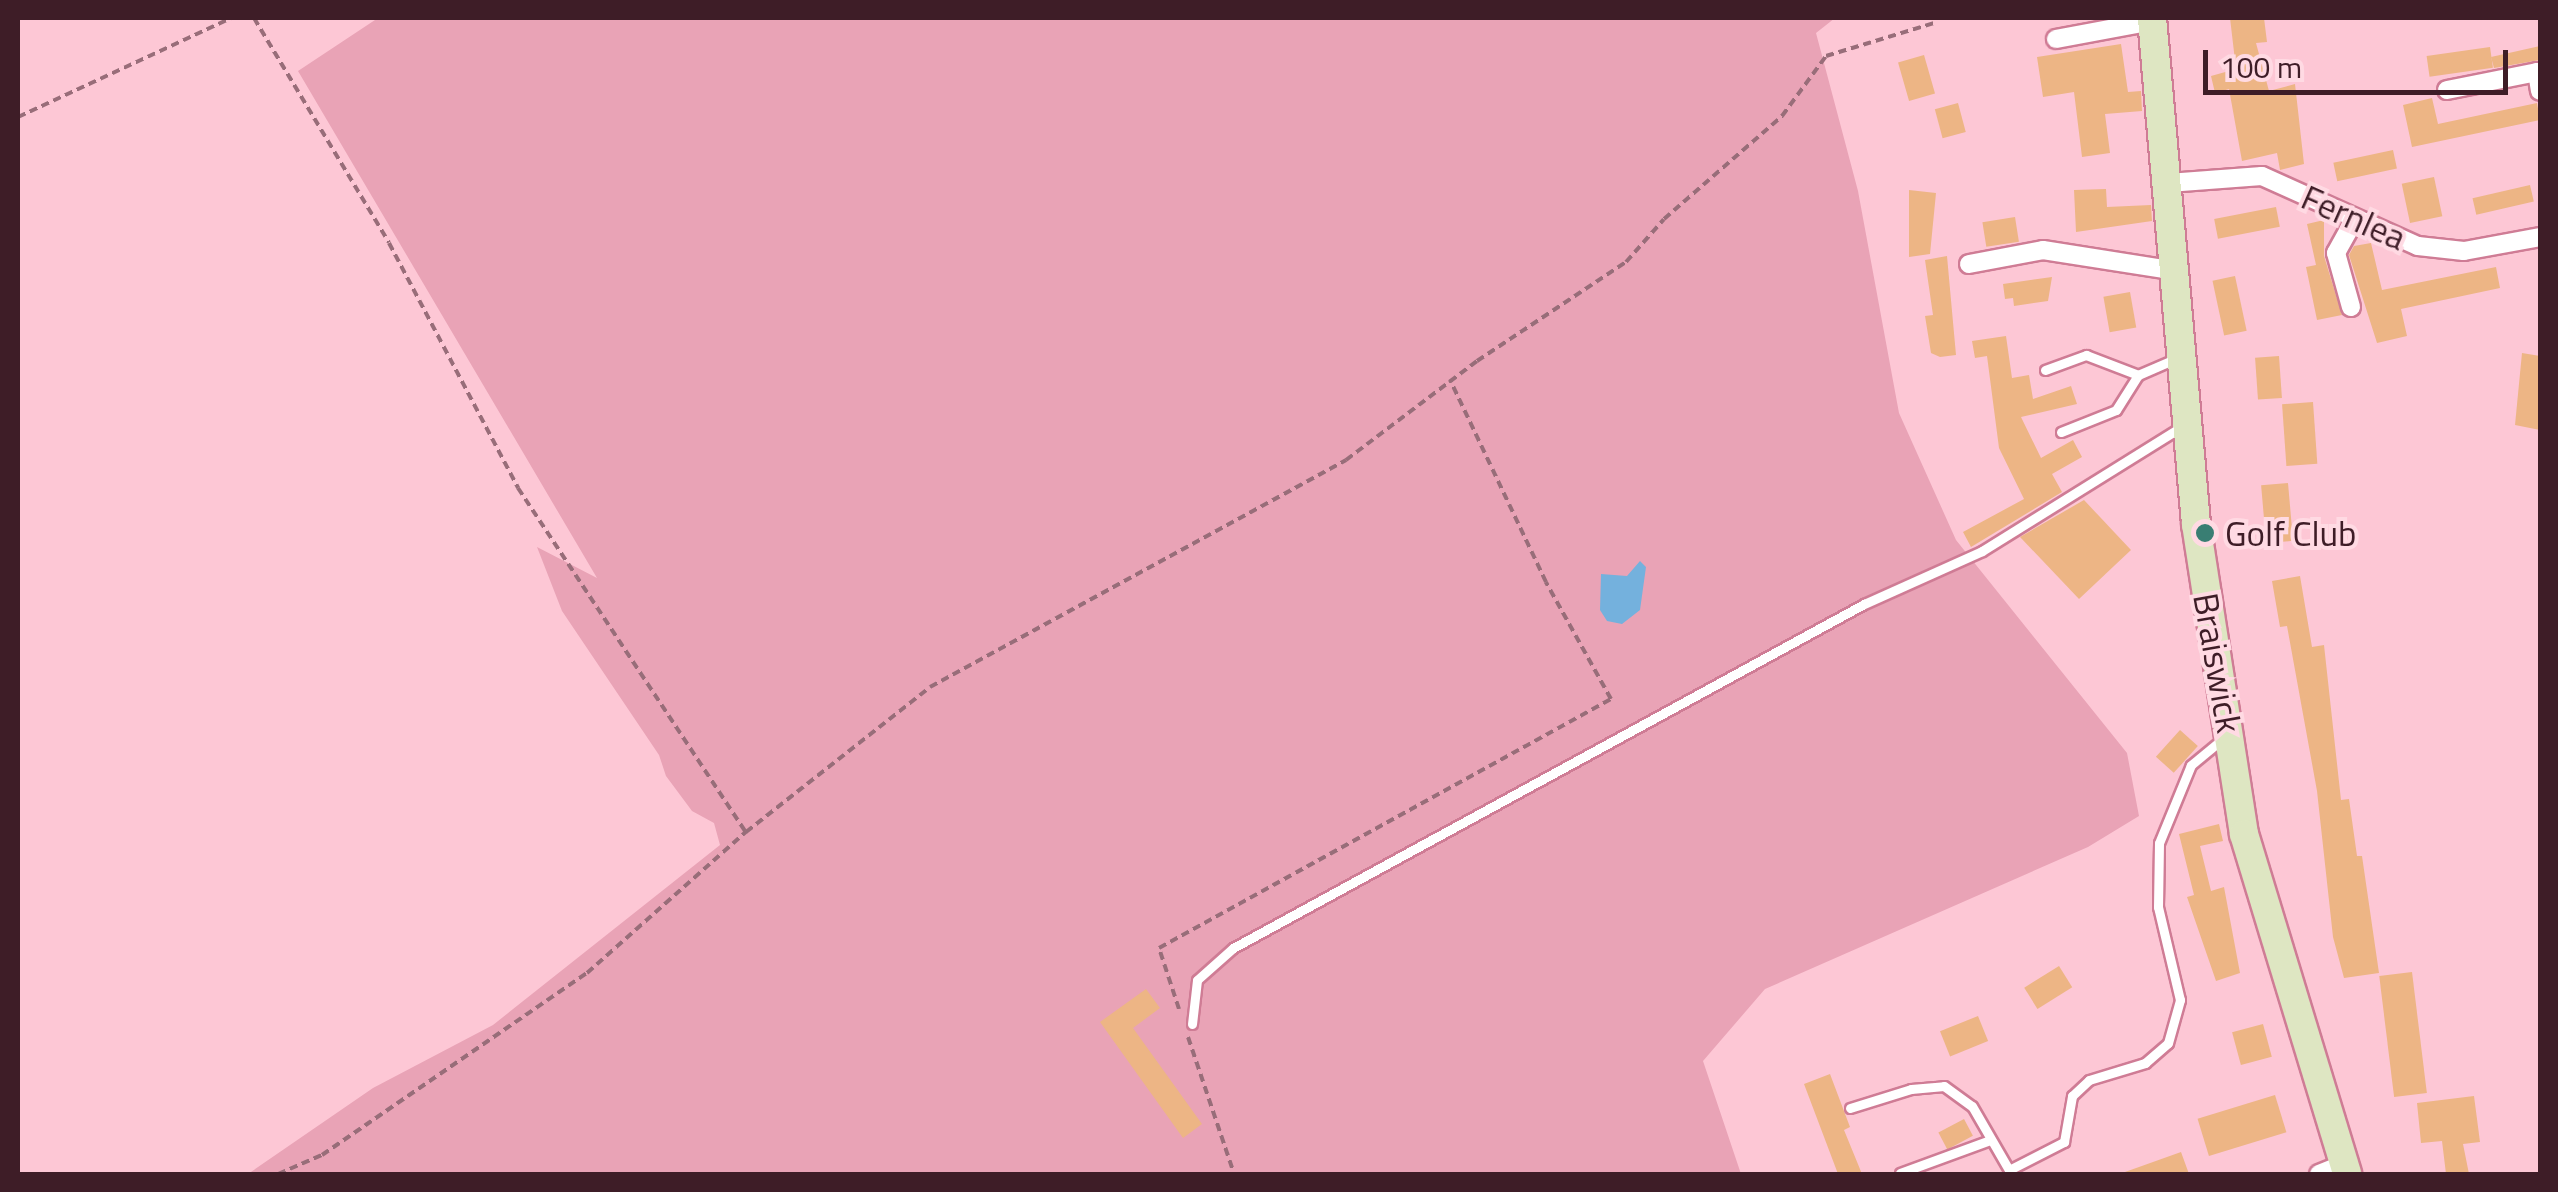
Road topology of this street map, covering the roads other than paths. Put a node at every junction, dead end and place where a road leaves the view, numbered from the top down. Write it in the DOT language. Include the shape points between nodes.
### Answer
graph roads {
  1 [pos="2152,19"];
  2 [pos="2056,39"];
  3 [pos="2447,90"];
  4 [pos="2540,91"];
  5 [pos="2168,182"];
  6 [pos="2355,219"];
  7 [pos="2540,236"];
  8 [pos="1969,264"];
  9 [pos="2177,271"];
  10 [pos="2352,307"];
  11 [pos="2182,356"];
  12 [pos="2045,370"];
  13 [pos="2138,374"];
  14 [pos="2188,424"];
  15 [pos="2061,432"];
  16 [pos="2231,732"];
  17 [pos="1192,1024"];
  18 [pos="1850,1108"];
  19 [pos="1990,1140"];
  20 [pos="2337,1171"];
  21 [pos="1900,1174"];
  1 -- 2 [label="street"];
  1 -- 5 [label="main road, Braiswick"];
  3 -- 4 [label="street" via="2537,72"];
  5 -- 6 [label="street, Fernlea" via="2262,176"];
  5 -- 9 [label="main road, Braiswick"];
  6 -- 7 [label="street, Fernlea" via="2418,246 2464,251"];
  6 -- 10 [label="street" via="2336,254"];
  8 -- 9 [label="street" via="2043,250"];
  9 -- 11 [label="main road, Braiswick"];
  11 -- 13 [label="lane"];
  11 -- 14 [label="main road, Braiswick"];
  12 -- 13 [label="lane" via="2086,355"];
  13 -- 15 [label="lane" via="2116,410"];
  14 -- 16 [label="main road, Braiswick" via="2196,524"];
  14 -- 17 [label="lane" via="1982,551 1864,604 1232,948 1198,980"];
  16 -- 19 [label="lane" via="2192,765 2159,843 2158,908 2180,1000 2177,1028 2145,1063 2089,1080 2072,1096 2064,1142 2009,1170"];
  16 -- 20 [label="main road, Braiswick" via="2244,834"];
  18 -- 19 [label="lane" via="1911,1088 1944,1086 1963,1096"];
  19 -- 21 [label="lane"];
}
